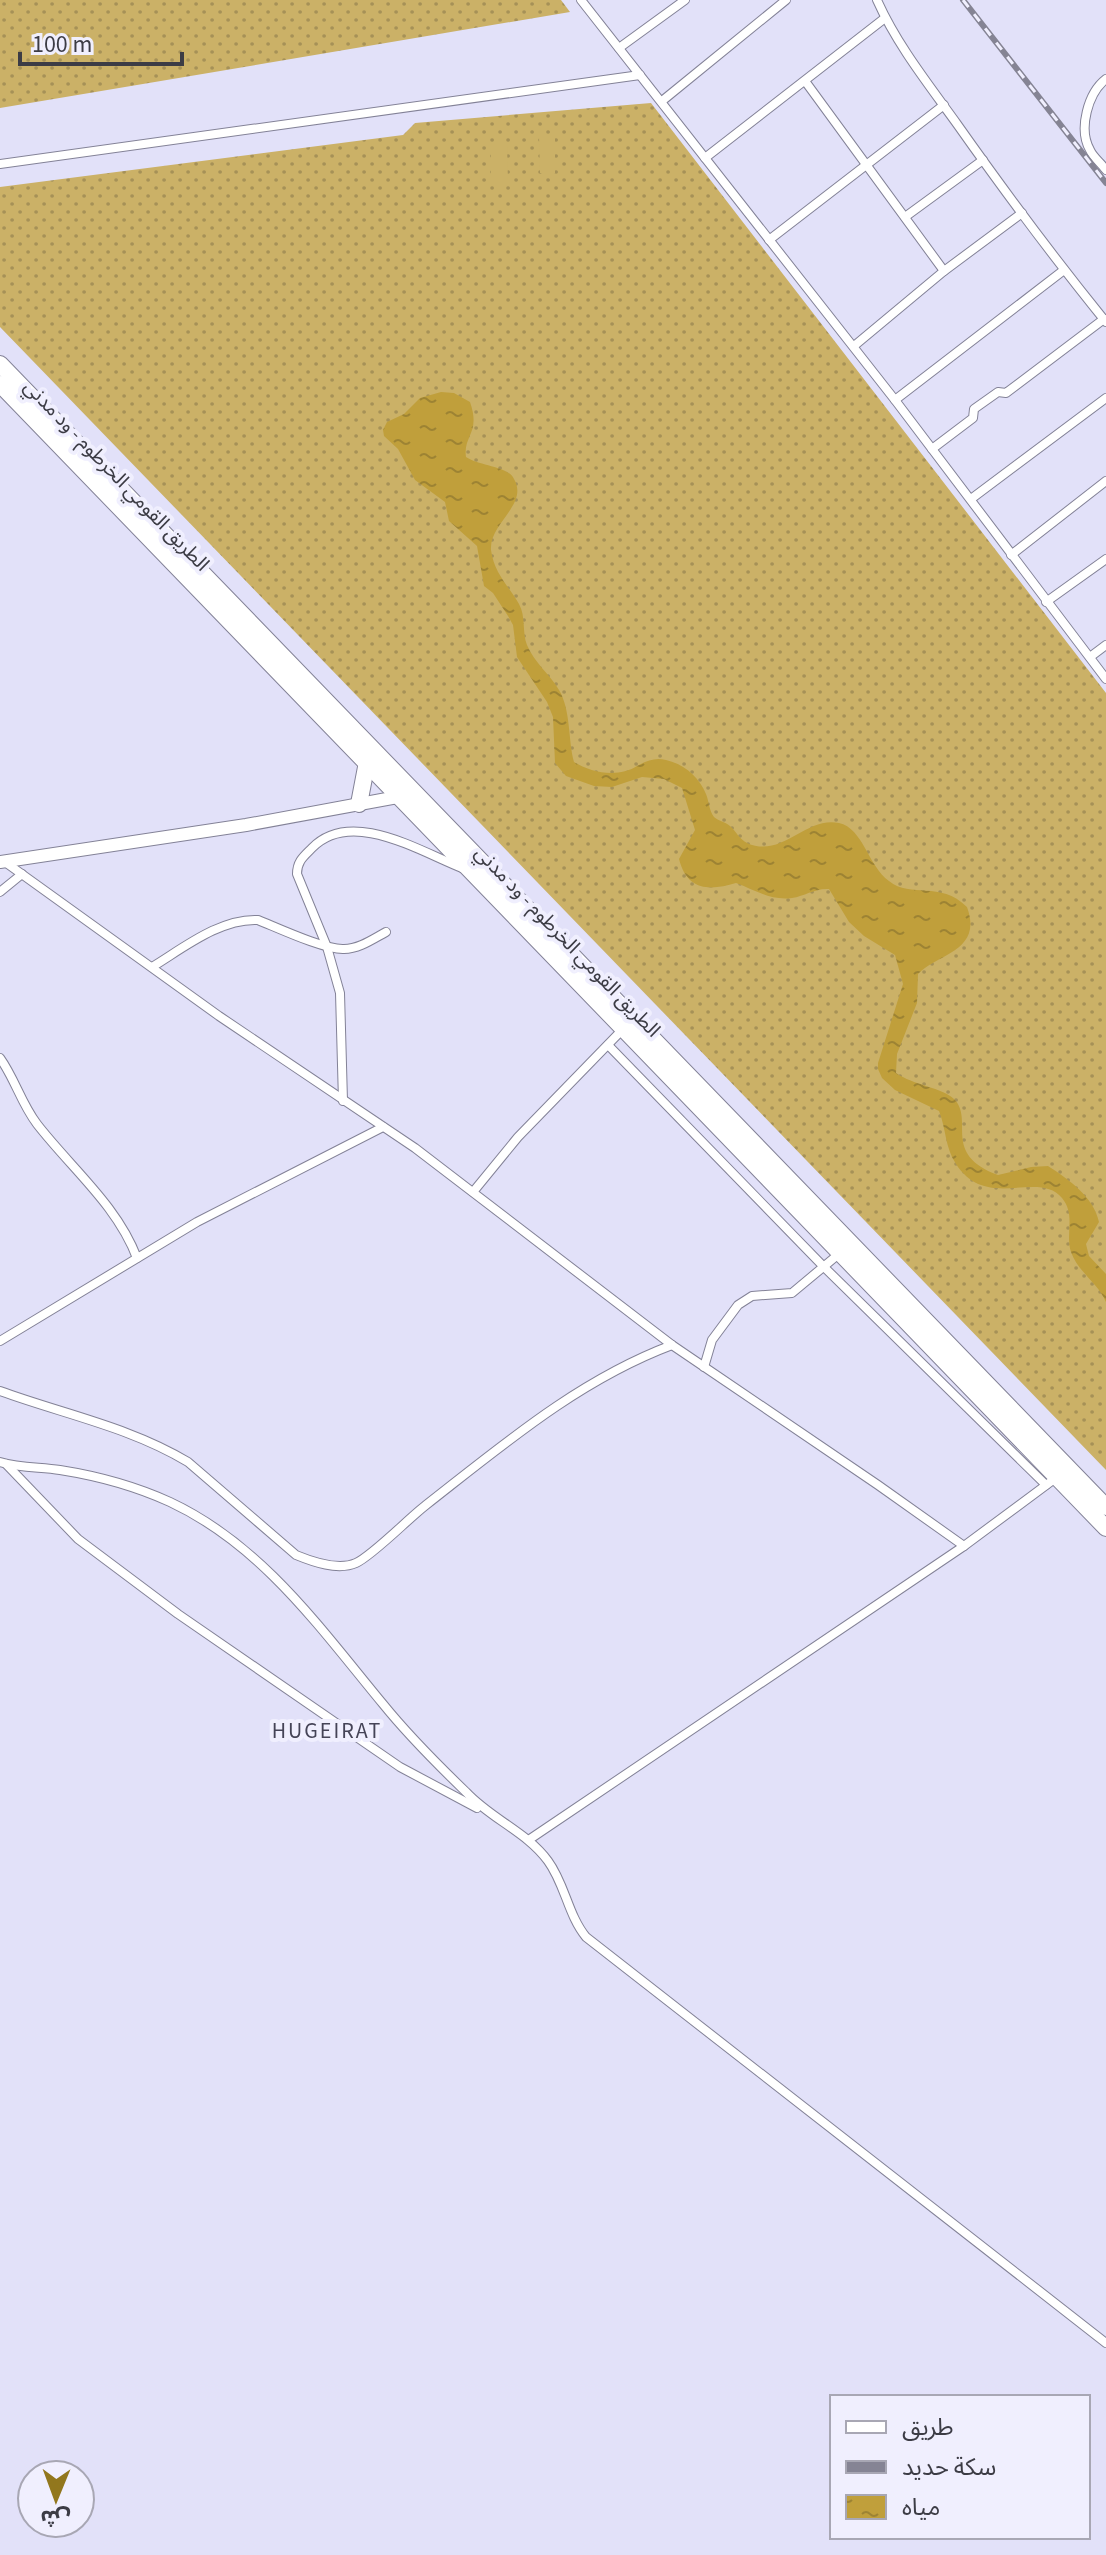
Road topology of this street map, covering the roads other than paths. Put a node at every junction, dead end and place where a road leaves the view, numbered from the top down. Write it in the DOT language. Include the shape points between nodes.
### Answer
graph roads {
  1 [pos="581,0"];
  2 [pos="685,0"];
  3 [pos="786,0"];
  4 [pos="877,0"];
  5 [pos="885,18"];
  6 [pos="619,48"];
  7 [pos="640,75"];
  8 [pos="1106,79"];
  9 [pos="805,81"];
  10 [pos="662,101"];
  11 [pos="944,105"];
  12 [pos="705,158"];
  13 [pos="983,160"];
  14 [pos="0,164"];
  15 [pos="866,167"];
  16 [pos="1106,170"];
  17 [pos="1022,213"];
  18 [pos="905,217"];
  19 [pos="769,240"];
  20 [pos="1064,270"];
  21 [pos="944,271"];
  22 [pos="1105,320"];
  23 [pos="854,346"];
  24 [pos="0,364"];
  25 [pos="0,384"];
  26 [pos="1106,398"];
  27 [pos="895,400"];
  28 [pos="932,449"];
  29 [pos="1106,481"];
  30 [pos="971,499"];
  31 [pos="1011,555"];
  32 [pos="1106,559"];
  33 [pos="1046,602"];
  34 [pos="1106,645"];
  35 [pos="1090,657"];
  36 [pos="1106,679"];
  37 [pos="367,762"];
  38 [pos="407,794"];
  39 [pos="359,804"];
  40 [pos="2,862"];
  41 [pos="474,873"];
  42 [pos="22,874"];
  43 [pos="0,892"];
  44 [pos="386,932"];
  45 [pos="327,947"];
  46 [pos="152,967"];
  47 [pos="624,1028"];
  48 [pos="608,1045"];
  49 [pos="0,1058"];
  50 [pos="343,1101"];
  51 [pos="383,1127"];
  52 [pos="473,1192"];
  53 [pos="841,1252"];
  54 [pos="137,1258"];
  55 [pos="823,1266"];
  56 [pos="0,1341"];
  57 [pos="672,1345"];
  58 [pos="704,1367"];
  59 [pos="0,1391"];
  60 [pos="3,1463"];
  61 [pos="1057,1477"];
  62 [pos="1106,1507"];
  63 [pos="1106,1528"];
  64 [pos="964,1546"];
  65 [pos="495,1818"];
  66 [pos="530,1839"];
  67 [pos="1106,2343"];
  1 -- 6 [label="street"];
  2 -- 6 [label="street"];
  3 -- 10 [label="street"];
  4 -- 5 [label="street"];
  5 -- 9 [label="street"];
  5 -- 11 [label="street"];
  6 -- 7 [label="street"];
  7 -- 10 [label="street"];
  7 -- 14 [label="street"];
  8 -- 16 [label="street" via="1090,102 1085,128 1089,149"];
  9 -- 12 [label="street"];
  9 -- 15 [label="street"];
  10 -- 12 [label="street"];
  11 -- 13 [label="street"];
  11 -- 15 [label="street"];
  12 -- 19 [label="street"];
  13 -- 17 [label="street"];
  13 -- 18 [label="street"];
  15 -- 18 [label="street"];
  15 -- 19 [label="street"];
  17 -- 20 [label="street"];
  17 -- 21 [label="street"];
  18 -- 21 [label="street"];
  19 -- 23 [label="street"];
  20 -- 22 [label="street"];
  20 -- 27 [label="street"];
  21 -- 23 [label="street"];
  22 -- 28 [label="street" via="1006,393 998,392 974,409 973,418"];
  23 -- 27 [label="street"];
  24 -- 38 [label="highway, الطريق القومي الخرطوم - ود مدني"];
  25 -- 37 [label="highway, الطريق القومي الخرطوم - ود مدني"];
  26 -- 30 [label="street"];
  27 -- 28 [label="street"];
  28 -- 30 [label="street"];
  29 -- 31 [label="street"];
  30 -- 31 [label="street"];
  31 -- 33 [label="street"];
  32 -- 33 [label="street"];
  33 -- 35 [label="street"];
  34 -- 35 [label="street"];
  35 -- 36 [label="street"];
  37 -- 38 [label="highway, الطريق القومي الخرطوم - ود مدني"];
  37 -- 39 [label="highway"];
  38 -- 39 [label="street"];
  38 -- 41 [label="highway, الطريق القومي الخرطوم - ود مدني"];
  38 -- 61 [label="highway, الطريق القومي الخرطوم - ود مدني"];
  39 -- 40 [label="street"];
  40 -- 42 [label="street"];
  41 -- 45 [label="street" via="374,833 331,833 297,868"];
  41 -- 47 [label="highway, الطريق القومي الخرطوم - ود مدني"];
  42 -- 43 [label="street"];
  42 -- 46 [label="street"];
  44 -- 45 [label="street" via="355,947"];
  45 -- 46 [label="street" via="246,920 207,935"];
  45 -- 50 [label="street" via="342,1004"];
  46 -- 50 [label="street"];
  47 -- 48 [label="street"];
  47 -- 53 [label="highway, الطريق القومي الخرطوم - ود مدني"];
  48 -- 52 [label="street" via="518,1137"];
  48 -- 55 [label="street"];
  49 -- 54 [label="street" via="35,1121 113,1213"];
  50 -- 51 [label="street"];
  51 -- 52 [label="street"];
  51 -- 54 [label="street"];
  52 -- 57 [label="street"];
  53 -- 55 [label="street"];
  53 -- 61 [label="highway, الطريق القومي الخرطوم - ود مدني"];
  54 -- 56 [label="street"];
  55 -- 58 [label="street" via="792,1293 752,1296 738,1305 712,1340"];
  55 -- 61 [label="street"];
  57 -- 58 [label="street"];
  57 -- 59 [label="street" via="584,1387 366,1557 346,1566 296,1555 169,1451"];
  58 -- 64 [label="street"];
  60 -- 65 [label="street" via="78,1539 166,1605 400,1767"];
  60 -- 65 [label="street" via="102,1477 207,1521 283,1585 386,1708"];
  61 -- 62 [label="highway, الطريق القومي الخرطوم - ود مدني"];
  61 -- 63 [label="highway, الطريق القومي الخرطوم - ود مدني"];
  61 -- 64 [label="street"];
  64 -- 66 [label="street"];
  65 -- 66 [label="street"];
  66 -- 67 [label="street" via="558,1877 586,1937"];
}
